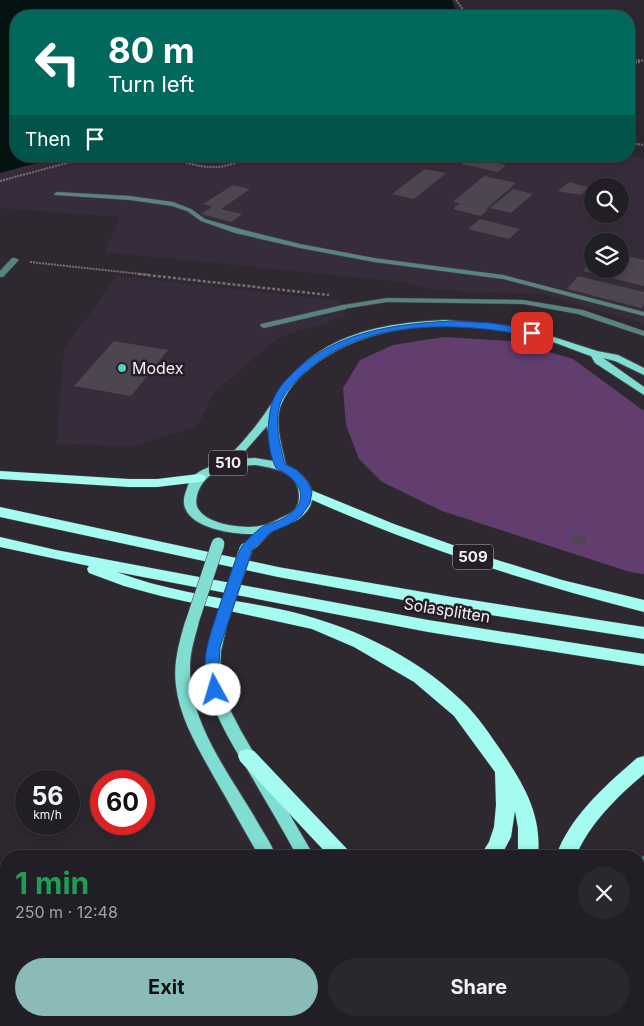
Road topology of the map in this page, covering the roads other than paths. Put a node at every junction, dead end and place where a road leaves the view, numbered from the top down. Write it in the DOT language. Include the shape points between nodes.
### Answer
graph roads {
  1 [pos="57,194"];
  2 [pos="15,260"];
  3 [pos="0,275"];
  4 [pos="644,314"];
  5 [pos="264,326"];
  6 [pos="644,334"];
  7 [pos="596,355"];
  8 [pos="644,372"];
  9 [pos="644,392"];
  10 [pos="275,403"];
  11 [pos="224,464"];
  12 [pos="280,466"];
  13 [pos="0,475"];
  14 [pos="199,478"];
  15 [pos="306,492"];
  16 [pos="0,512"];
  17 [pos="213,526"];
  18 [pos="267,529"];
  19 [pos="0,542"];
  20 [pos="56,555"];
  21 [pos="644,606"];
  22 [pos="644,634"];
  23 [pos="644,660"];
  24 [pos="248,756"];
  25 [pos="644,763"];
  26 [pos="504,770"];
  27 [pos="265,850"];
  28 [pos="303,850"];
  29 [pos="335,850"];
  30 [pos="494,850"];
  31 [pos="529,850"];
  32 [pos="568,850"];
  1 -- 4 [label="street" via="172,204 203,220 300,246 374,260 503,277"];
  2 -- 3 [label="street"];
  5 -- 6 [label="street" via="387,300 523,302 580,312"];
  7 -- 8 [label="main road, 510" via="610,356"];
  7 -- 9 [label="main road, 510" via="599,361"];
  7 -- 10 [label="main road, 510" via="532,333 491,326 415,325 384,330 330,349 287,384"];
  10 -- 11 [label="main road, 510" via="262,426"];
  10 -- 12 [label="main road, 510" via="273,428"];
  11 -- 12 [label="main road, 510" via="262,461"];
  11 -- 14 [label="main road, 510"];
  12 -- 15 [label="main road, 510" via="293,472"];
  13 -- 14 [label="highway" via="129,483"];
  14 -- 17 [label="main road, 510" via="190,490 190,504 198,516"];
  15 -- 18 [label="main road, 510" via="297,514"];
  15 -- 21 [label="highway, 509" via="360,516 515,571"];
  16 -- 22 [label="highway, Solasplitten" via="278,572"];
  17 -- 18 [label="main road, 510" via="239,531"];
  17 -- 27 [label="main road, bridge" via="218,544 184,645 184,694 194,727"];
  18 -- 24 [label="main road, 510, bridge" via="246,549 213,647 215,690 223,717"];
  19 -- 20 [label="highway"];
  20 -- 23 [label="highway, Solasplitten" via="428,626"];
  20 -- 26 [label="highway" via="141,586 298,620 343,635 421,679 455,706"];
  24 -- 28 [label="main road, 510"];
  24 -- 29 [label="highway"];
  25 -- 32 [label="highway" via="610,792"];
  26 -- 30 [label="highway" via="502,837"];
  26 -- 31 [label="highway" via="526,810"];
}
